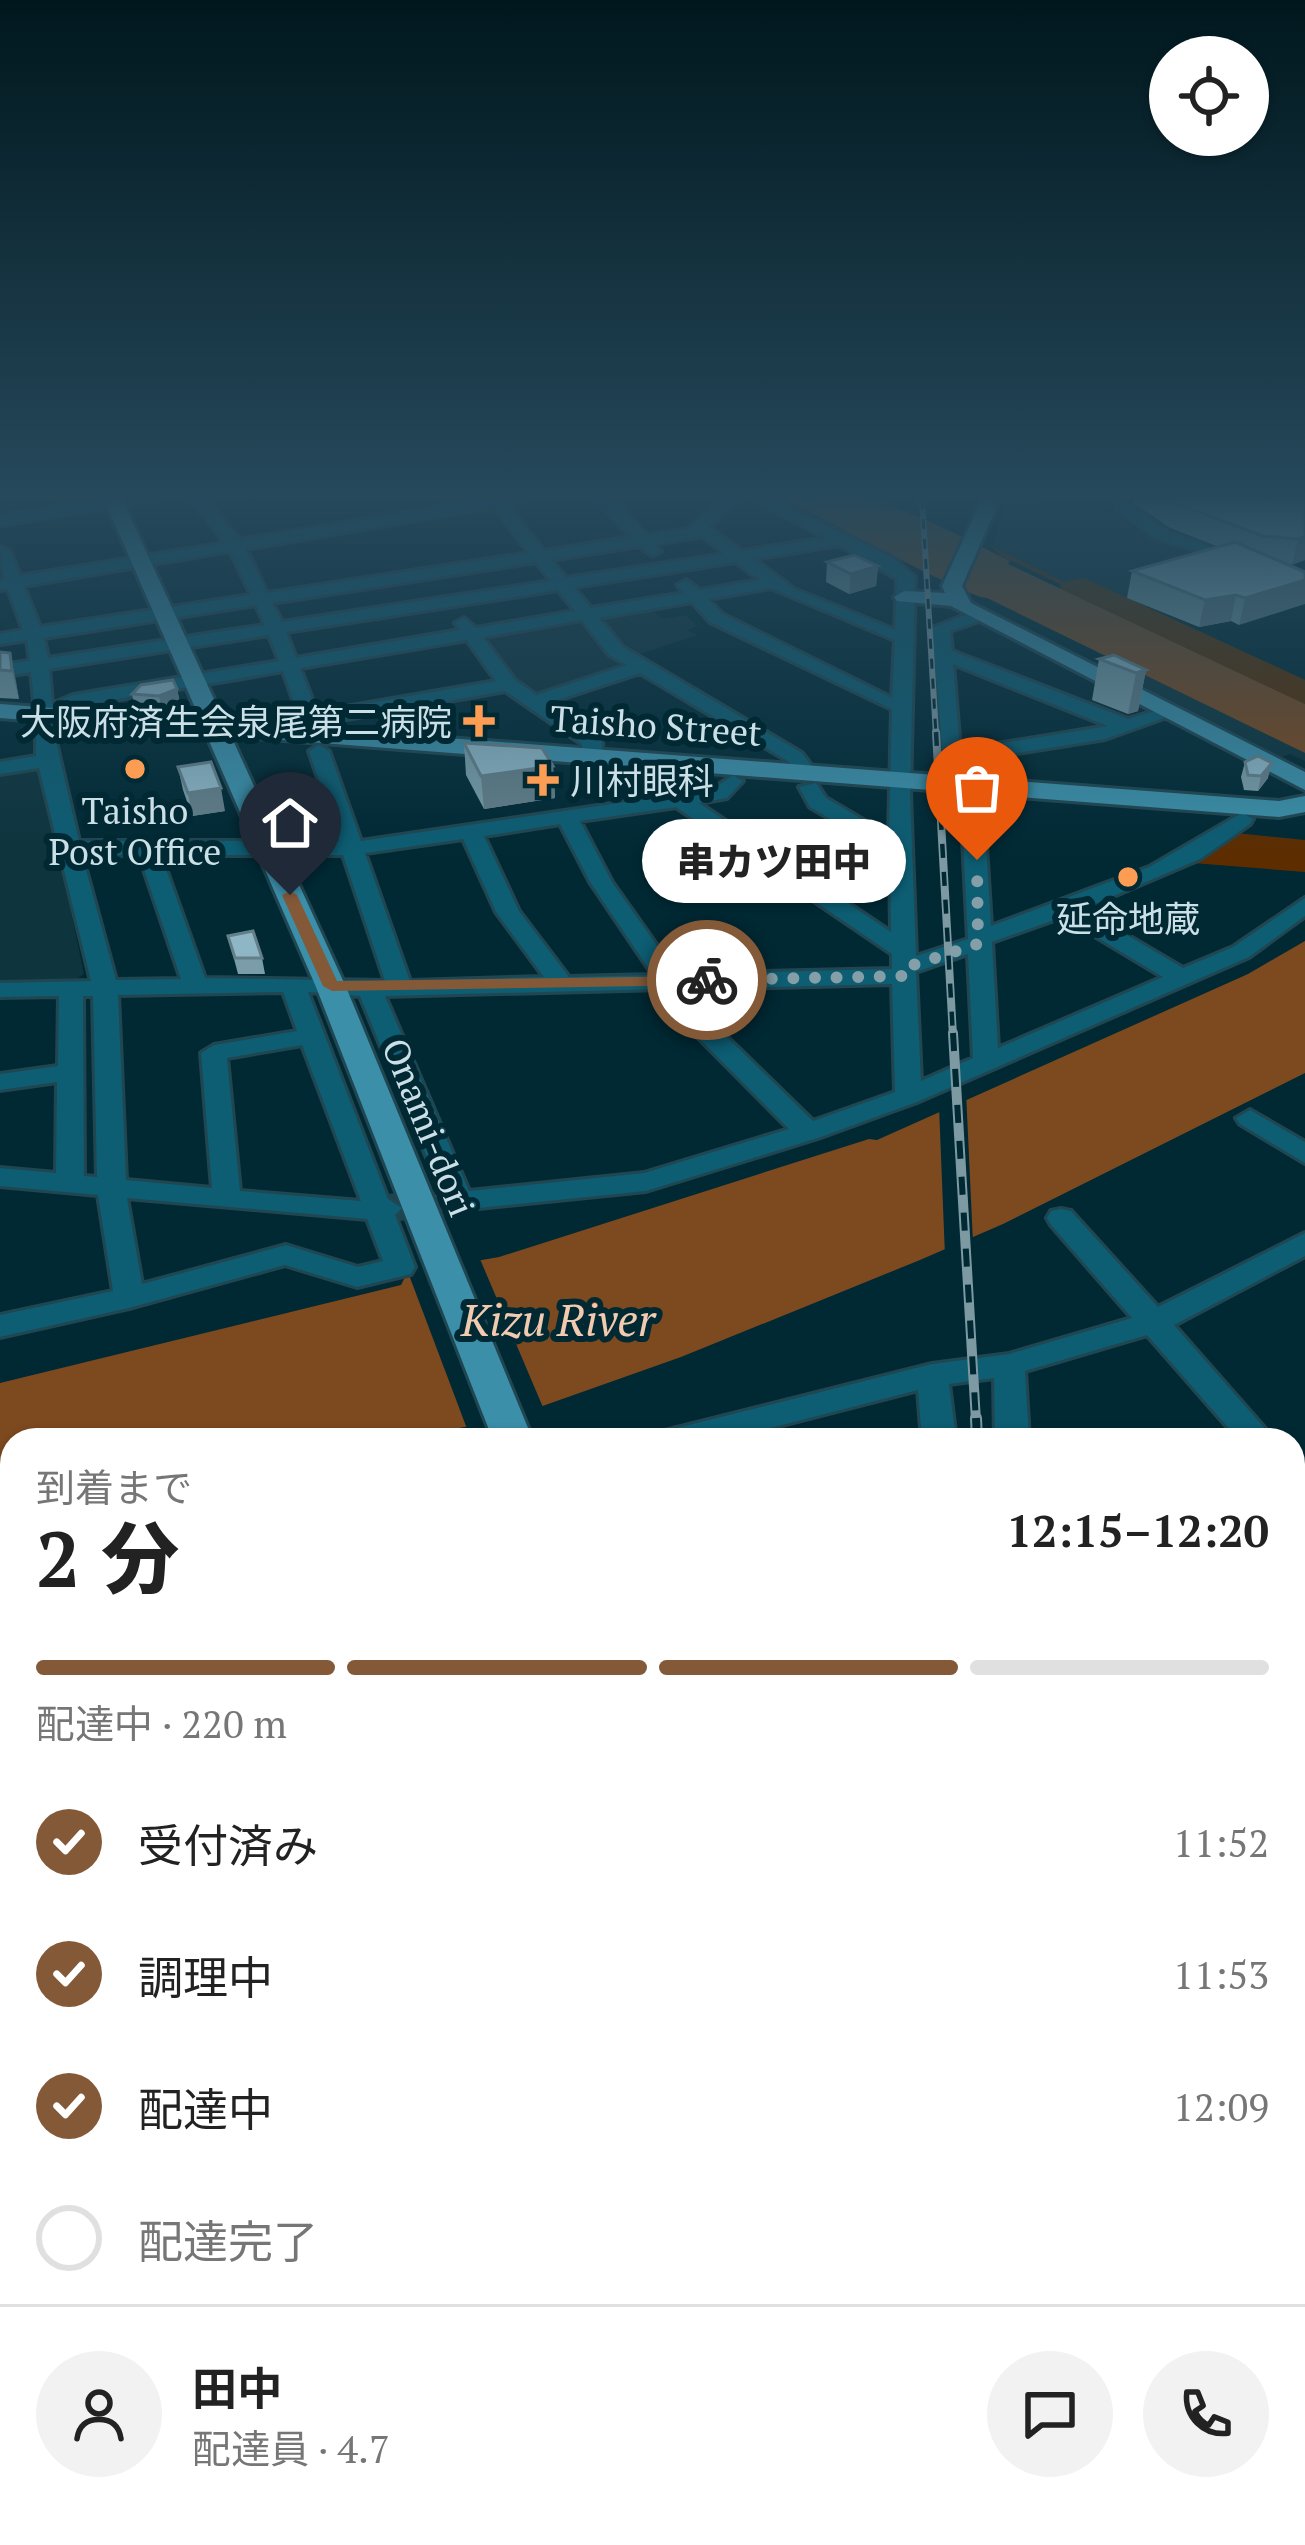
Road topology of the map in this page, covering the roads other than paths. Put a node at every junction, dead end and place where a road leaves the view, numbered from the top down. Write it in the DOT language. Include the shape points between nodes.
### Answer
graph roads {
  1 [pos="26,618"];
  2 [pos="141,618"];
  3 [pos="167,618"];
  4 [pos="271,618"];
  5 [pos="348,618"];
  6 [pos="460,618"];
  7 [pos="564,618"];
  8 [pos="589,618"];
  9 [pos="716,618"];
  10 [pos="848,618"];
  11 [pos="904,618"];
  12 [pos="971,618"];
  13 [pos="979,618"];
  14 [pos="276,629"];
  15 [pos="35,634"];
  16 [pos="471,634"];
  17 [pos="903,636"];
  18 [pos="0,639"];
  19 [pos="178,644"];
  20 [pos="944,661"];
  21 [pos="290,664"];
  22 [pos="40,665"];
  23 [pos="903,666"];
  24 [pos="641,668"];
  25 [pos="0,671"];
  26 [pos="194,681"];
  27 [pos="508,684"];
  28 [pos="537,701"];
  29 [pos="902,704"];
  30 [pos="0,711"];
  31 [pos="1168,713"];
  32 [pos="43,722"];
  33 [pos="0,725"];
  34 [pos="1127,726"];
  35 [pos="310,735"];
  36 [pos="219,736"];
  37 [pos="47,760"];
  38 [pos="594,763"];
  39 [pos="0,768"];
  40 [pos="808,780"];
  41 [pos="734,782"];
  42 [pos="957,784"];
  43 [pos="901,787"];
  44 [pos="1304,788"];
  45 [pos="680,800"];
  46 [pos="567,817"];
  47 [pos="1242,819"];
  48 [pos="1305,820"];
  49 [pos="471,832"];
  50 [pos="147,846"];
  51 [pos="72,848"];
  52 [pos="354,848"];
  53 [pos="268,849"];
  54 [pos="901,851"];
  55 [pos="1305,904"];
  56 [pos="1066,909"];
  57 [pos="979,941"];
  58 [pos="906,965"];
  59 [pos="1181,977"];
  60 [pos="673,981"];
  61 [pos="560,982"];
  62 [pos="292,984"];
  63 [pos="195,985"];
  64 [pos="332,986"];
  65 [pos="399,986"];
  66 [pos="71,987"];
  67 [pos="105,987"];
  68 [pos="370,989"];
  69 [pos="0,990"];
  70 [pos="310,1036"];
  71 [pos="986,1063"];
  72 [pos="72,1072"];
  73 [pos="0,1082"];
  74 [pos="908,1096"];
  75 [pos="1250,1118"];
  76 [pos="808,1132"];
  77 [pos="1305,1154"];
  78 [pos="0,1177"];
  79 [pos="70,1185"];
  80 [pos="112,1191"];
  81 [pos="227,1200"];
  82 [pos="382,1209"];
  83 [pos="1061,1218"];
  84 [pos="1305,1244"];
  85 [pos="129,1298"];
  86 [pos="1154,1322"];
  87 [pos="0,1326"];
  88 [pos="1010,1365"];
  89 [pos="932,1375"];
  90 [pos="508,1428"];
  91 [pos="723,1428"];
  92 [pos="938,1428"];
  93 [pos="1012,1428"];
  94 [pos="1247,1428"];
  1 -- 15 [label="street"];
  2 -- 15 [label="street"];
  3 -- 19 [label="main road, Onami-dori"];
  4 -- 14 [label="street"];
  5 -- 14 [label="street"];
  6 -- 16 [label="street"];
  7 -- 16 [label="street"];
  8 -- 24 [label="street"];
  9 -- 29 [label="street"];
  10 -- 17 [label="street"];
  11 -- 17 [label="street"];
  12 -- 20 [label="street" via="941,628"];
  13 -- 31 [label="main road"];
  14 -- 19 [label="street"];
  14 -- 21 [label="street"];
  15 -- 18 [label="street"];
  15 -- 22 [label="street"];
  16 -- 21 [label="street"];
  16 -- 27 [label="street"];
  17 -- 23 [label="street"];
  19 -- 22 [label="street"];
  19 -- 26 [label="main road, Onami-dori"];
  20 -- 23 [label="street"];
  20 -- 34 [label="street"];
  20 -- 42 [label="street"];
  21 -- 26 [label="street"];
  21 -- 35 [label="street"];
  22 -- 25 [label="street"];
  22 -- 32 [label="street"];
  23 -- 29 [label="street"];
  24 -- 28 [label="street"];
  24 -- 40 [label="street" via="795,757"];
  26 -- 32 [label="street" via="73,701"];
  26 -- 36 [label="main road, Onami-dori"];
  27 -- 28 [label="street"];
  27 -- 35 [label="street"];
  28 -- 38 [label="street" via="592,742"];
  29 -- 43 [label="street"];
  30 -- 32 [label="main road, Taisho Street"];
  31 -- 34 [label="street"];
  31 -- 44 [label="main road"];
  32 -- 33 [label="main road, Taisho Street"];
  32 -- 36 [label="main road, Taisho Street"];
  32 -- 37 [label="street"];
  34 -- 42 [label="street" via="989,753"];
  35 -- 36 [label="main road, Taisho Street"];
  35 -- 38 [label="main road, Taisho Street"];
  35 -- 52 [label="street"];
  36 -- 53 [label="main road, Onami-dori"];
  37 -- 39 [label="street"];
  37 -- 51 [label="street"];
  38 -- 40 [label="main road, Taisho Street"];
  38 -- 41 [label="main road, Taisho Street"];
  40 -- 41 [label="main road, Taisho Street"];
  40 -- 43 [label="main road, Taisho Street"];
  40 -- 54 [label="street" via="818,802"];
  41 -- 45 [label="street" via="720,794"];
  42 -- 43 [label="main road, Taisho Street"];
  42 -- 44 [label="main road, Taisho Street" via="1279,809"];
  42 -- 47 [label="main road, Taisho Street"];
  42 -- 57 [label="street"];
  43 -- 54 [label="street"];
  45 -- 46 [label="street"];
  45 -- 58 [label="street"];
  46 -- 49 [label="street"];
  46 -- 60 [label="street" via="601,882"];
  47 -- 48 [label="main road, Taisho Street"];
  47 -- 56 [label="street" via="1212,842"];
  49 -- 52 [label="street"];
  49 -- 61 [label="street" via="508,912"];
  50 -- 51 [label="street"];
  50 -- 53 [label="street"];
  50 -- 63 [label="street"];
  51 -- 67 [label="street"];
  52 -- 53 [label="street"];
  52 -- 65 [label="street"];
  53 -- 64 [label="main road, Onami-dori"];
  54 -- 58 [label="street"];
  55 -- 59 [label="street" via="1241,952"];
  56 -- 57 [label="street"];
  56 -- 59 [label="street"];
  57 -- 58 [label="street"];
  57 -- 71 [label="street"];
  58 -- 60 [label="street"];
  58 -- 74 [label="street"];
  59 -- 71 [label="street"];
  60 -- 61 [label="street"];
  60 -- 76 [label="street" via="678,1003"];
  61 -- 65 [label="street"];
  62 -- 63 [label="street"];
  62 -- 64 [label="street"];
  62 -- 70 [label="street"];
  63 -- 67 [label="street"];
  64 -- 68 [label="street"];
  64 -- 90 [label="main road, Onami-dori"];
  65 -- 68 [label="street"];
  66 -- 67 [label="street"];
  66 -- 69 [label="street"];
  66 -- 72 [label="street"];
  67 -- 80 [label="street"];
  68 -- 76 [label="street" via="455,1201 646,1183"];
  70 -- 81 [label="street" via="214,1053"];
  70 -- 82 [label="street"];
  71 -- 74 [label="street"];
  72 -- 73 [label="street"];
  72 -- 79 [label="street"];
  74 -- 76 [label="street"];
  75 -- 77 [label="street"];
  78 -- 79 [label="street"];
  79 -- 80 [label="street"];
  80 -- 81 [label="street"];
  80 -- 85 [label="street"];
  81 -- 82 [label="street"];
  82 -- 85 [label="street" via="400,1267 357,1277 286,1255"];
  83 -- 86 [label="street"];
  84 -- 86 [label="street"];
  85 -- 87 [label="street"];
  86 -- 88 [label="street"];
  86 -- 94 [label="street"];
  88 -- 89 [label="street"];
  88 -- 93 [label="street"];
  89 -- 91 [label="street"];
  89 -- 92 [label="street"];
}
